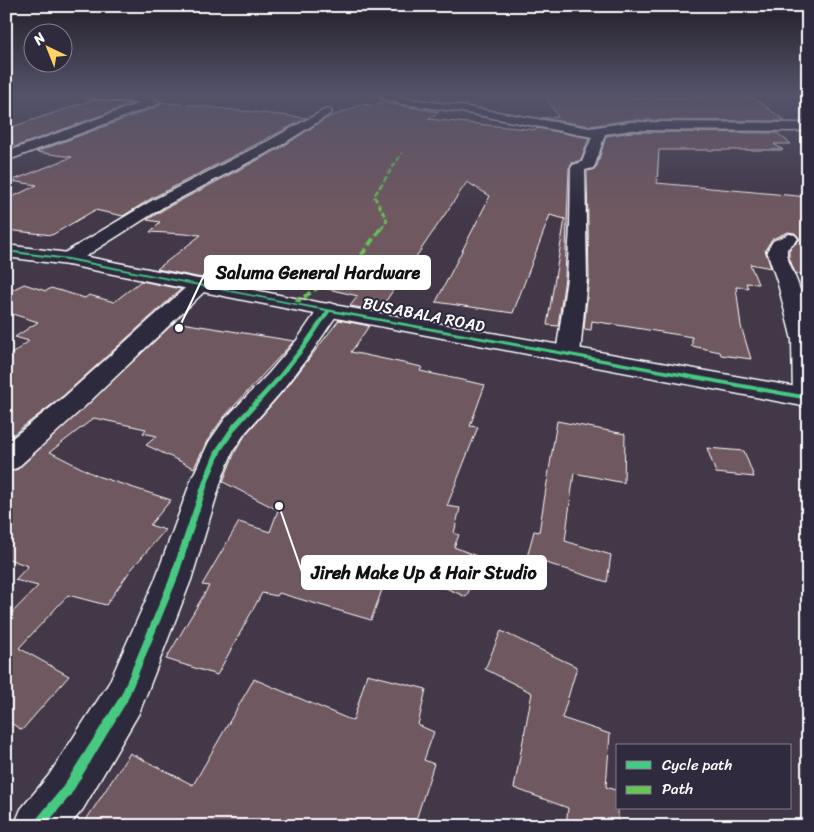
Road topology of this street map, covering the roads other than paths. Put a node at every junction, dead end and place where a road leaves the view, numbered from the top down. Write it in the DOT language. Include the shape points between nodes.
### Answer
graph roads {
  1 [pos="72,133"];
  2 [pos="292,133"];
  3 [pos="592,133"];
  4 [pos="6,145"];
  5 [pos="27,150"];
  6 [pos="6,158"];
  7 [pos="789,239"];
  8 [pos="6,251"];
  9 [pos="68,259"];
  10 [pos="200,285"];
  11 [pos="329,310"];
  12 [pos="568,354"];
  13 [pos="807,398"];
  14 [pos="6,460"];
  15 [pos="46,823"];
  1 -- 5 [label="street"];
  2 -- 9 [label="street" via="158,204"];
  3 -- 12 [label="street" via="599,135 588,165 578,168 577,278"];
  4 -- 5 [label="street"];
  5 -- 6 [label="street"];
  7 -- 13 [label="street" via="776,251 804,340"];
  8 -- 9 [label="street, BUSABALA ROAD"];
  9 -- 10 [label="street, BUSABALA ROAD"];
  10 -- 11 [label="street, BUSABALA ROAD"];
  10 -- 14 [label="street" via="73,403"];
  11 -- 12 [label="street, BUSABALA ROAD"];
  11 -- 15 [label="street" via="300,352 218,449 173,580 124,698"];
  12 -- 13 [label="street, BUSABALA ROAD"];
}
